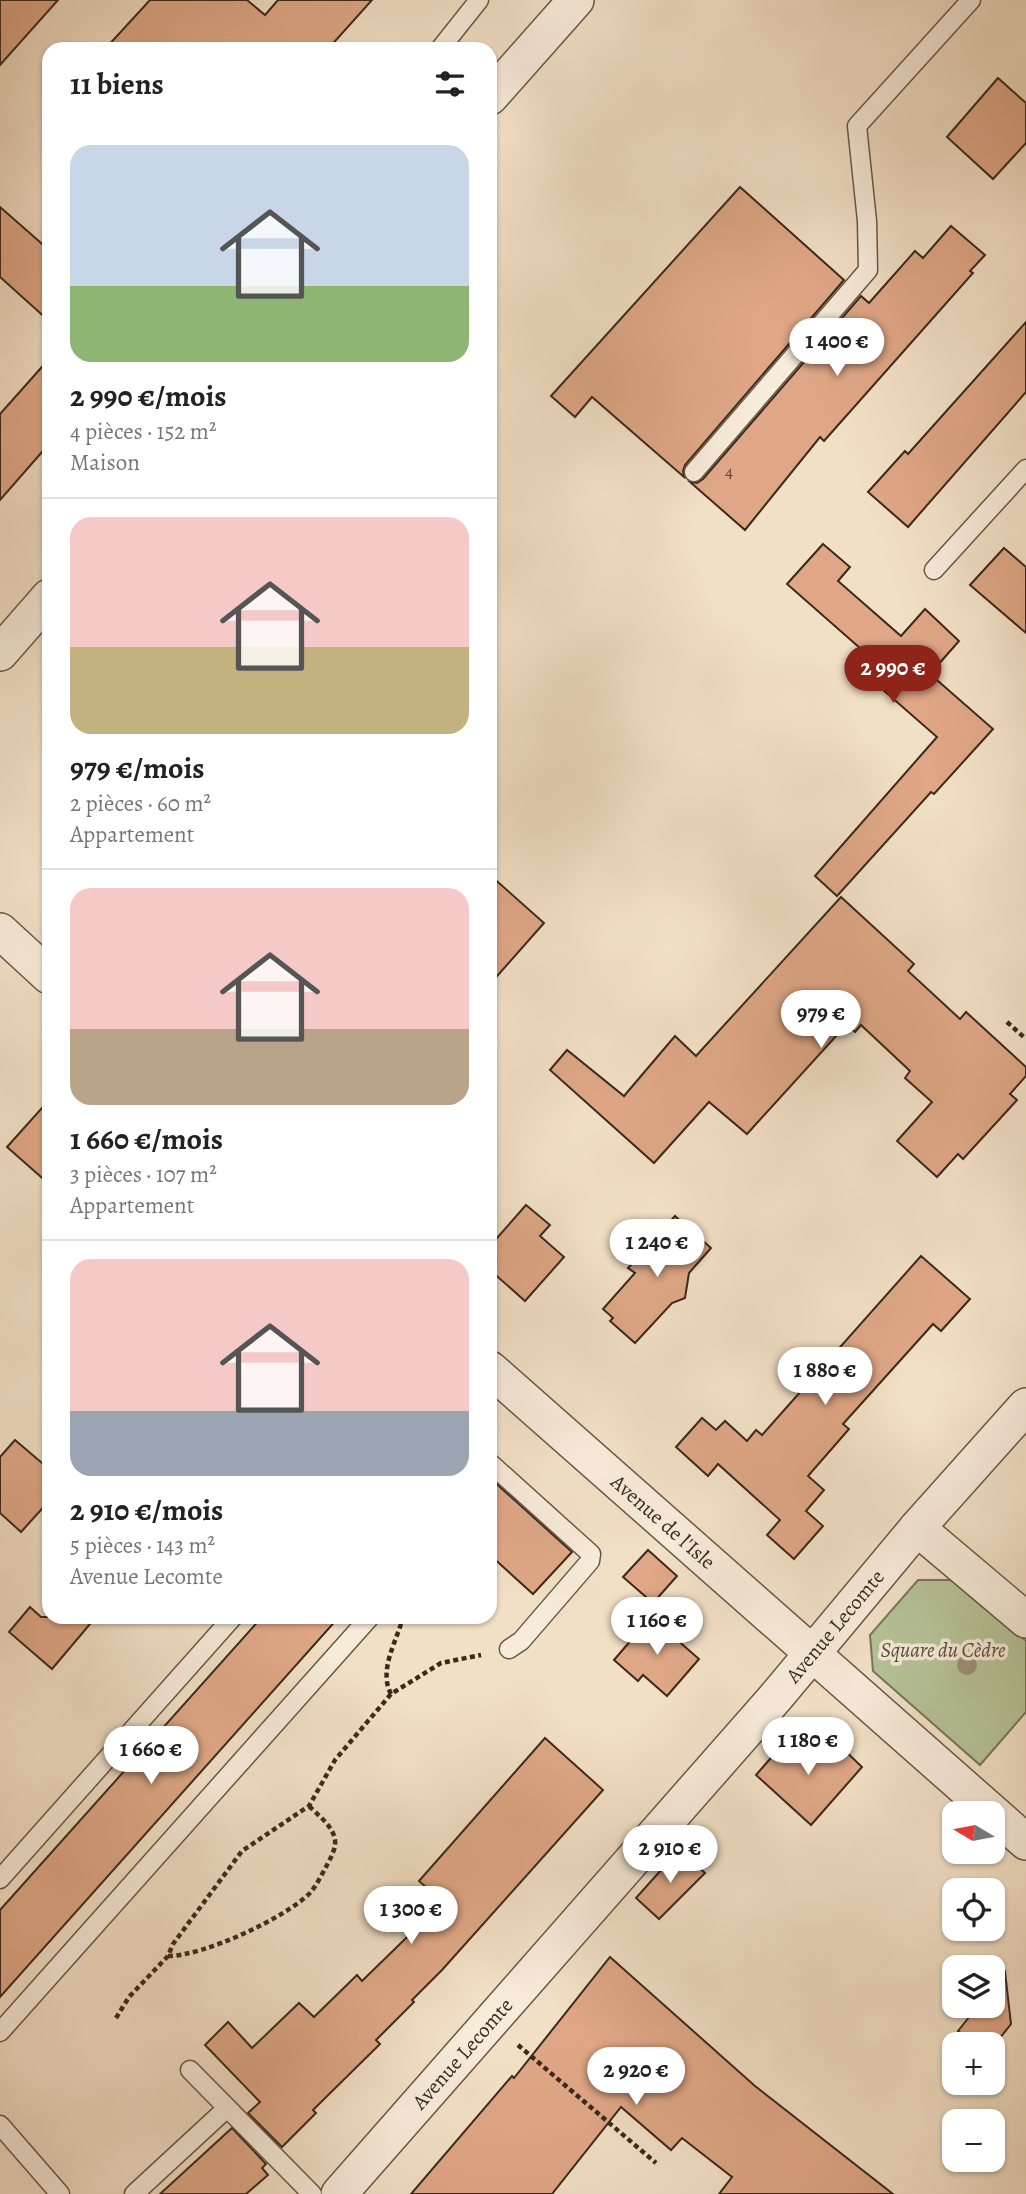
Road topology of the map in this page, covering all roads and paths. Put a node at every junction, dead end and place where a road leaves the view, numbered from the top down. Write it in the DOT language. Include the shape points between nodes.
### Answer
graph roads {
  1 [pos="479,0"];
  2 [pos="576,0"];
  3 [pos="971,0"];
  4 [pos="446,42"];
  5 [pos="497,89"];
  6 [pos="1026,469"];
  7 [pos="694,472"];
  8 [pos="934,570"];
  9 [pos="42,605"];
  10 [pos="0,653"];
  11 [pos="0,931"];
  12 [pos="42,970"];
  13 [pos="1007,1022"];
  14 [pos="1026,1039"];
  15 [pos="497,1374"];
  16 [pos="1026,1406"];
  17 [pos="497,1469"];
  18 [pos="917,1528"];
  19 [pos="1026,1619"];
  20 [pos="227,1624"];
  21 [pos="364,1624"];
  22 [pos="401,1624"];
  23 [pos="509,1649"];
  24 [pos="812,1654"];
  25 [pos="391,1694"];
  26 [pos="309,1806"];
  27 [pos="1026,1842"];
  28 [pos="0,1879"];
  29 [pos="169,1956"];
  30 [pos="116,2018"];
  31 [pos="0,2032"];
  32 [pos="524,2050"];
  33 [pos="190,2070"];
  34 [pos="226,2109"];
  35 [pos="0,2125"];
  36 [pos="656,2163"];
  37 [pos="60,2194"];
  38 [pos="134,2194"];
  39 [pos="312,2194"];
  40 [pos="338,2194"];
  1 -- 4 [label="lane"];
  2 -- 5 [label="street"];
  3 -- 7 [label="lane" via="857,126 868,271"];
  6 -- 8 [label="lane"];
  9 -- 10 [label="street"];
  11 -- 12 [label="street"];
  13 -- 14 [label="path"];
  15 -- 24 [label="street, Avenue de l'Isle"];
  16 -- 18 [label="street, Avenue Lecomte"];
  17 -- 23 [label="lane" via="591,1554 547,1611"];
  18 -- 19 [label="street"];
  18 -- 24 [label="street, Avenue Lecomte"];
  20 -- 28 [label="lane"];
  21 -- 31 [label="lane"];
  22 -- 25 [label="path" via="386,1672"];
  23 -- 25 [label="path" via="440,1663"];
  24 -- 27 [label="street, Avenue de l'Isle"];
  24 -- 40 [label="street, Avenue Lecomte"];
  25 -- 26 [label="path" via="335,1760"];
  26 -- 29 [label="path" via="242,1851 186,1925"];
  26 -- 29 [label="path" via="332,1831 335,1842 312,1891 260,1925 194,1952"];
  29 -- 30 [label="path" via="129,1997"];
  32 -- 36 [label="path"];
  33 -- 34 [label="lane"];
  34 -- 38 [label="lane"];
  34 -- 39 [label="lane"];
  35 -- 37 [label="lane"];
}
